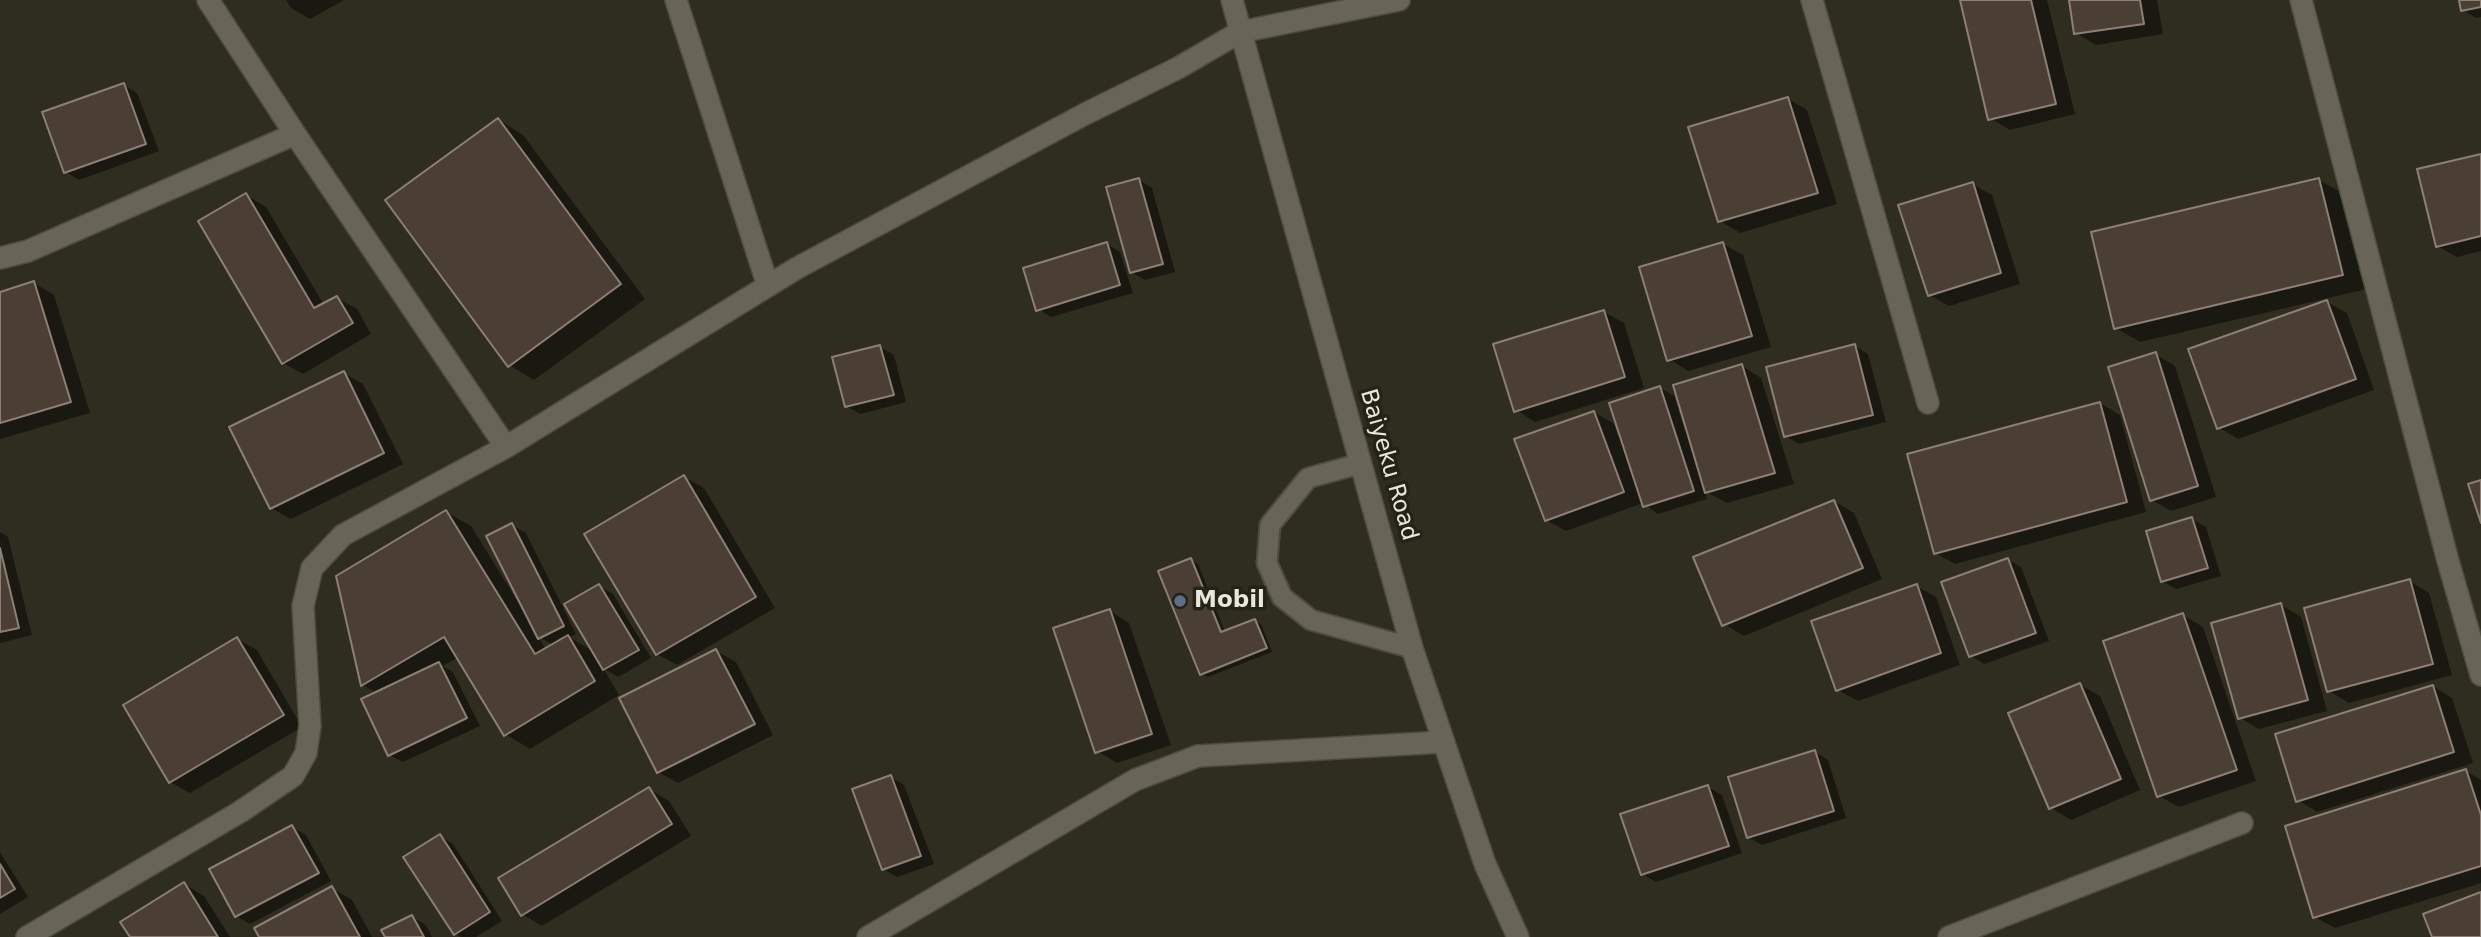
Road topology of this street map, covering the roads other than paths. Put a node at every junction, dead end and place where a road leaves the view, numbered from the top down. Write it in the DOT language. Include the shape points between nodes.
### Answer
graph roads {
  1 [pos="208,0"];
  2 [pos="676,0"];
  3 [pos="1231,0"];
  4 [pos="1399,0"];
  5 [pos="1812,0"];
  6 [pos="2301,0"];
  7 [pos="1240,32"];
  8 [pos="295,134"];
  9 [pos="0,258"];
  10 [pos="768,286"];
  11 [pos="1928,403"];
  12 [pos="506,446"];
  13 [pos="1359,464"];
  14 [pos="1412,648"];
  15 [pos="2481,675"];
  16 [pos="1443,742"];
  17 [pos="2242,823"];
  18 [pos="27,937"];
  19 [pos="868,937"];
  20 [pos="1518,937"];
  21 [pos="1949,937"];
  1 -- 8 [label="street"];
  2 -- 10 [label="street"];
  3 -- 7 [label="street, Baiyeku Road"];
  4 -- 7 [label="street"];
  5 -- 11 [label="street"];
  6 -- 15 [label="street"];
  7 -- 10 [label="street"];
  7 -- 13 [label="street, Baiyeku Road"];
  8 -- 9 [label="street" via="28,251"];
  8 -- 12 [label="street"];
  10 -- 12 [label="street"];
  12 -- 18 [label="street" via="343,535 312,568 303,606 310,726 306,753 293,776"];
  13 -- 14 [label="street, Baiyeku Road"];
  13 -- 14 [label="lane" via="1308,478 1270,525 1267,563 1282,597 1311,620"];
  14 -- 16 [label="street, Baiyeku Road"];
  16 -- 19 [label="street" via="1198,756 1135,780"];
  16 -- 20 [label="street, Baiyeku Road" via="1485,864"];
  17 -- 21 [label="street"];
}
